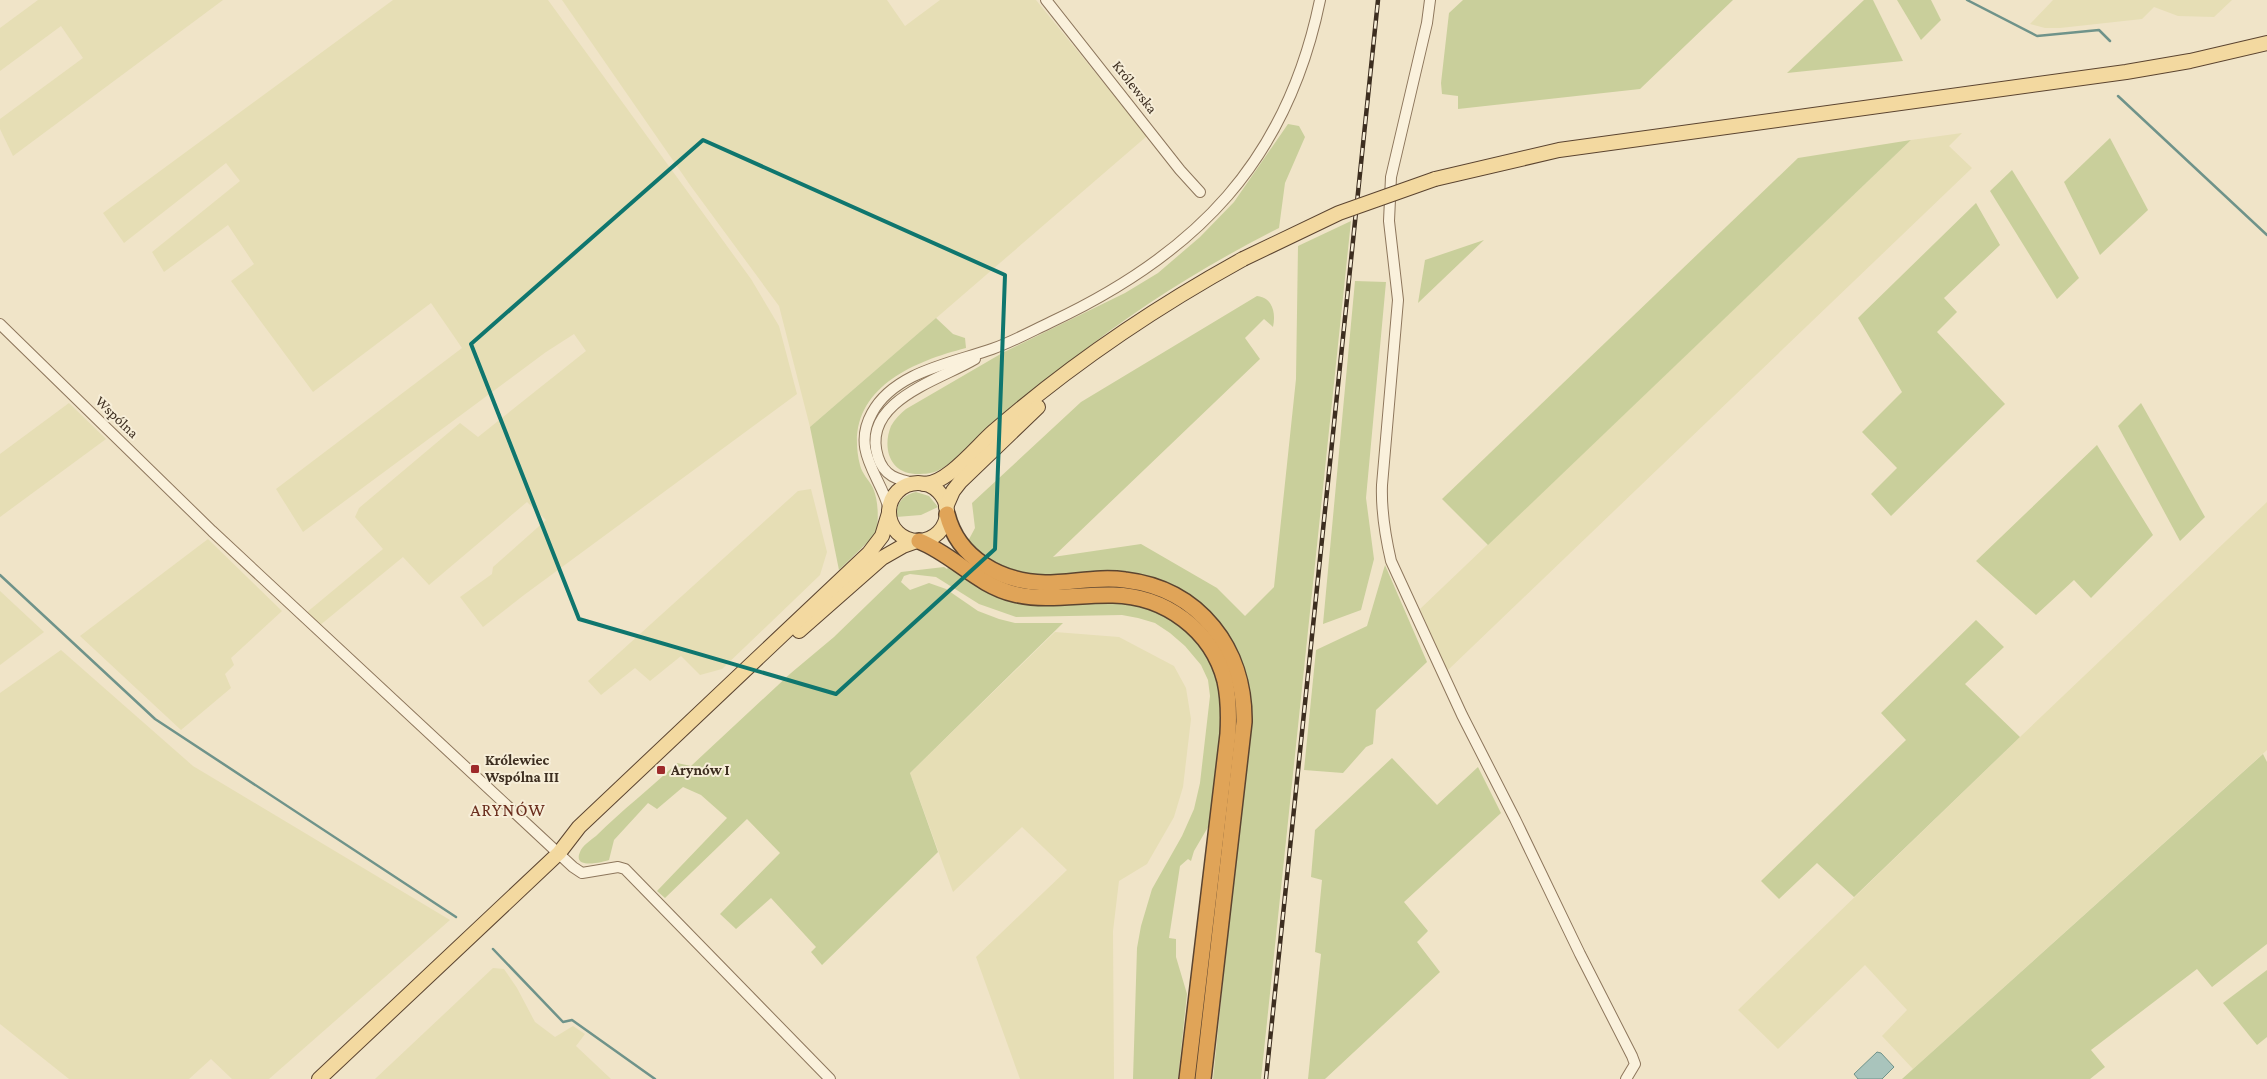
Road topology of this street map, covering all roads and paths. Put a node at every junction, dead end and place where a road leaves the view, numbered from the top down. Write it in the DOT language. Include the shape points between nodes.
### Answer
graph roads {
  1 [pos="1046,0"];
  2 [pos="1320,0"];
  3 [pos="1430,0"];
  4 [pos="2267,42"];
  5 [pos="1200,192"];
  6 [pos="1144,318"];
  7 [pos="0,324"];
  8 [pos="994,348"];
  9 [pos="920,484"];
  10 [pos="889,511"];
  11 [pos="947,511"];
  12 [pos="918,541"];
  13 [pos="559,853"];
  14 [pos="319,1079"];
  15 [pos="830,1079"];
  16 [pos="1187,1079"];
  17 [pos="1203,1079"];
  18 [pos="1626,1079"];
  1 -- 5 [label="street, Królewska"];
  2 -- 8 [label="street" via="1306,56 1285,109 1243,177 1199,227 1145,271 1075,311"];
  3 -- 18 [label="street" via="1391,177 1389,221 1398,300 1382,485 1384,534 1391,561 1462,715 1632,1056 1635,1064"];
  4 -- 6 [label="main road, bridge" via="2190,61 2135,70 1560,150 1435,179 1339,213 1243,259"];
  6 -- 9 [label="main road" via="1080,361 942,478"];
  6 -- 11 [label="main road" via="1008,434 960,482 953,491"];
  7 -- 13 [label="street, Wspólna" via="212,531"];
  8 -- 9 [label="street" via="904,396 890,408 881,422 876,448 882,467 894,478"];
  8 -- 10 [label="street" via="910,379 887,394 875,408 866,429 865,451 868,464 885,494"];
  9 -- 10 [label="main road" via="901,489 891,501"];
  9 -- 11 [label="main road" via="941,495"];
  10 -- 12 [label="main road" via="897,532"];
  10 -- 13 [label="main road" via="876,546 578,828"];
  11 -- 12 [label="main road" via="938,533"];
  11 -- 17 [label="highway" via="951,529 977,561 1020,580 1046,583 1123,579 1171,593 1210,623 1233,658 1243,692 1244,722"];
  12 -- 13 [label="main road" via="896,549 874,565 772,656 578,842"];
  12 -- 16 [label="highway" via="938,549 978,580 1006,592 1038,598 1126,596 1159,604 1195,630 1220,667 1228,698 1228,734"];
  13 -- 14 [label="main road"];
  13 -- 15 [label="street, Wspólna" via="582,872 625,869"];
}
